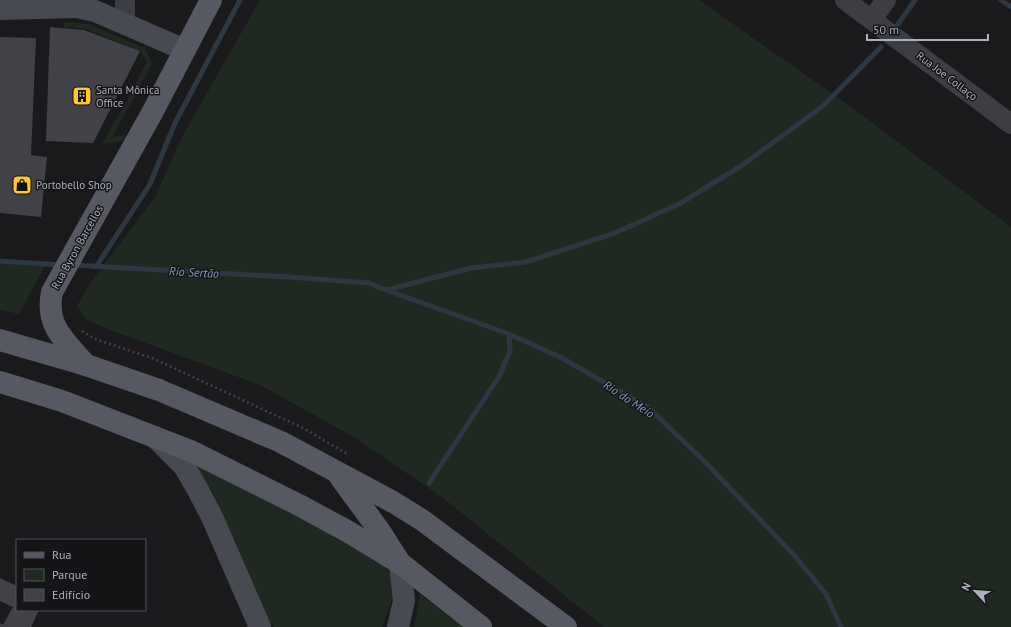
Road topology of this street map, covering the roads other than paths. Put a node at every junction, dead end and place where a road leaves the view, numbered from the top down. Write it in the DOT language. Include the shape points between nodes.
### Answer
graph roads {
  1 [pos="125,0"];
  2 [pos="211,0"];
  3 [pos="845,0"];
  4 [pos="886,0"];
  5 [pos="0,9"];
  6 [pos="872,19"];
  7 [pos="125,24"];
  8 [pos="185,50"];
  9 [pos="1011,124"];
  10 [pos="0,340"];
  11 [pos="86,365"];
  12 [pos="0,382"];
  13 [pos="155,437"];
  14 [pos="335,470"];
  15 [pos="400,563"];
  16 [pos="260,627"];
  17 [pos="398,627"];
  18 [pos="481,627"];
  19 [pos="566,627"];
  1 -- 7 [label="street"];
  2 -- 8 [label="main road, Rua Byron Barcellos"];
  3 -- 6 [label="street, Rua Joe Collaço"];
  4 -- 6 [label="street"];
  5 -- 7 [label="main road" via="77,7 95,11"];
  6 -- 9 [label="street, Rua Joe Collaço"];
  7 -- 8 [label="main road"];
  8 -- 11 [label="main road, Rua Byron Barcellos" via="52,292 50,304 53,322"];
  10 -- 11 [label="main road"];
  11 -- 14 [label="main road" via="159,390 281,442"];
  12 -- 13 [label="main road" via="62,401"];
  13 -- 15 [label="main road" via="193,452 299,505"];
  13 -- 16 [label="main road" via="184,466 198,490"];
  14 -- 15 [label="main road"];
  14 -- 19 [label="main road" via="422,520"];
  15 -- 17 [label="main road" via="404,601"];
  15 -- 18 [label="main road"];
}
